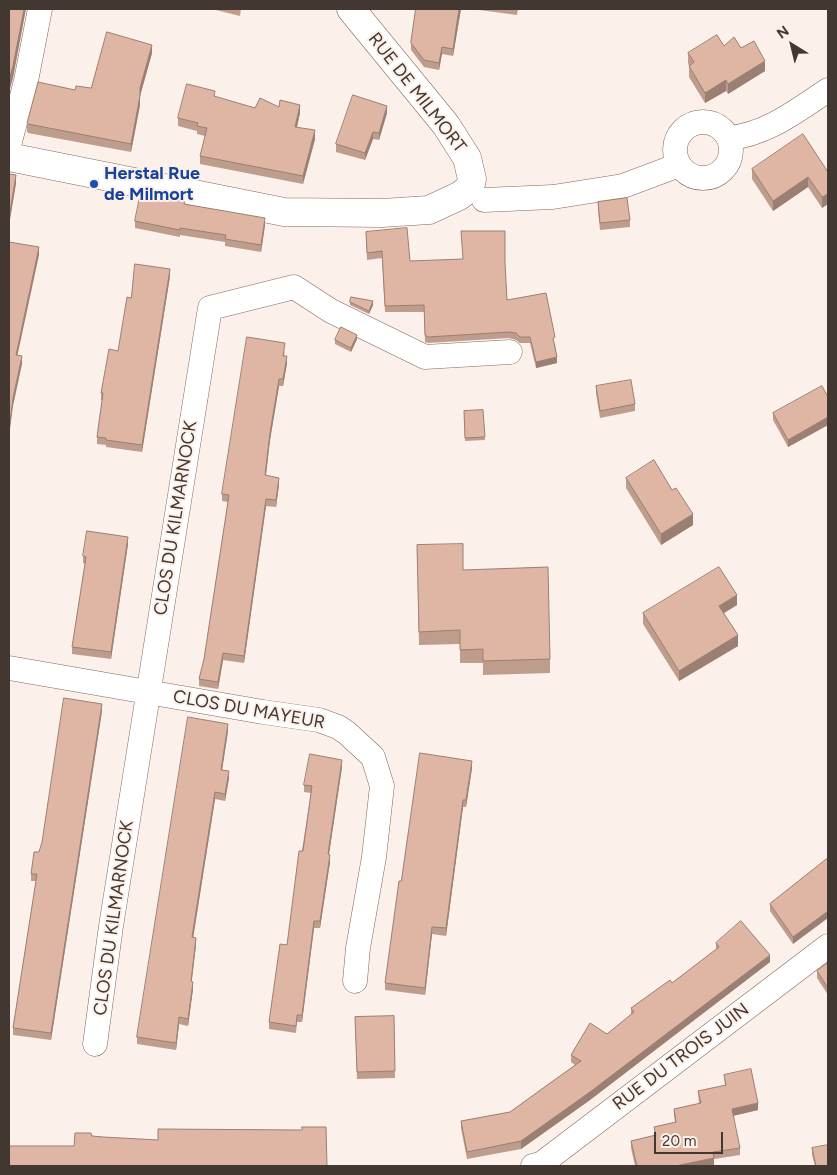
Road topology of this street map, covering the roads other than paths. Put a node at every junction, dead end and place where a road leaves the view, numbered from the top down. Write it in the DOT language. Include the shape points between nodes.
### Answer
graph roads {
  1 [pos="40,9"];
  2 [pos="351,9"];
  3 [pos="828,90"];
  4 [pos="729,138"];
  5 [pos="9,145"];
  6 [pos="9,157"];
  7 [pos="679,165"];
  8 [pos="484,200"];
  9 [pos="510,352"];
  10 [pos="9,668"];
  11 [pos="149,693"];
  12 [pos="828,946"];
  13 [pos="354,981"];
  14 [pos="95,1044"];
  15 [pos="533,1166"];
  1 -- 5 [label="street"];
  2 -- 6 [label="street, RUE DE MILMORT" via="446,125 467,158 472,179 470,188 459,196 429,210 382,214 284,212"];
  3 -- 4 [label="street" via="762,130"];
  4 -- 7 [label="street" via="731,156 722,172 704,179 684,172"];
  4 -- 7 [label="street" via="724,130 706,121 687,126 675,143 674,153"];
  7 -- 8 [label="street" via="623,186 553,197"];
  9 -- 11 [label="street, CLOS DU KILMARNOCK" via="425,357 294,287 210,308"];
  10 -- 11 [label="street, CLOS DU MAYEUR"];
  11 -- 13 [label="street, CLOS DU MAYEUR" via="319,720 338,727 373,757 382,786"];
  11 -- 14 [label="street, CLOS DU KILMARNOCK"];
  12 -- 15 [label="street, RUE DU TROIS JUIN" via="541,1164"];
}
